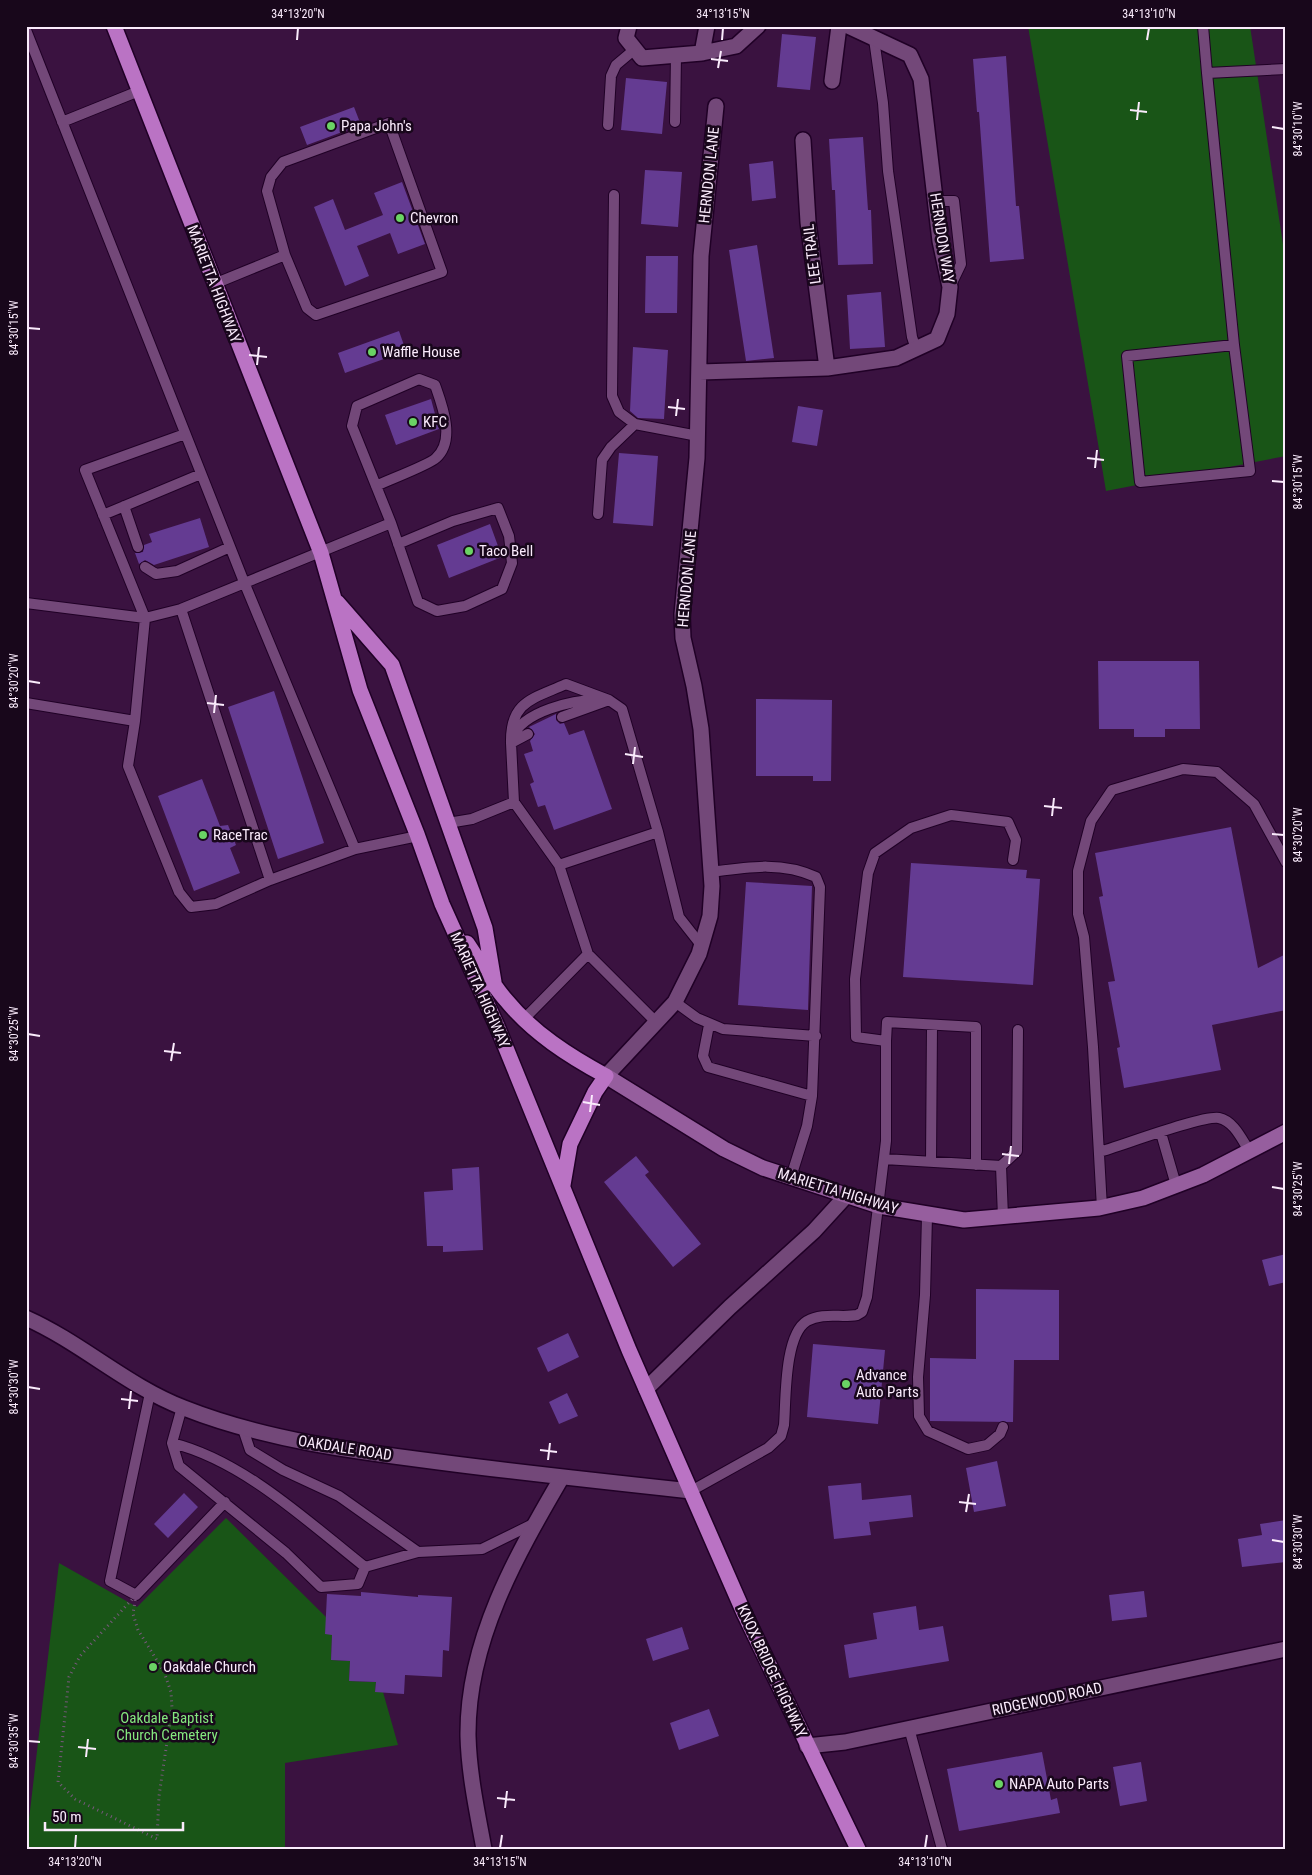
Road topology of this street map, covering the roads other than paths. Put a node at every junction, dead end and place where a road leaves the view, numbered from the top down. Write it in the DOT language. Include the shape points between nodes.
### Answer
graph roads {
  1 [pos="114,26"];
  2 [pos="629,26"];
  3 [pos="707,26"];
  4 [pos="758,26"];
  5 [pos="839,26"];
  6 [pos="848,26"];
  7 [pos="1203,26"];
  8 [pos="26,30"];
  9 [pos="874,39"];
  10 [pos="635,49"];
  11 [pos="702,52"];
  12 [pos="676,55"];
  13 [pos="1286,69"];
  14 [pos="1207,73"];
  15 [pos="832,81"];
  16 [pos="139,91"];
  17 [pos="716,106"];
  18 [pos="62,122"];
  19 [pos="675,122"];
  20 [pos="608,125"];
  21 [pos="803,140"];
  22 [pos="614,195"];
  23 [pos="286,255"];
  24 [pos="214,284"];
  25 [pos="1234,345"];
  26 [pos="916,349"];
  27 [pos="827,368"];
  28 [pos="700,372"];
  29 [pos="635,424"];
  30 [pos="185,434"];
  31 [pos="698,436"];
  32 [pos="201,474"];
  33 [pos="376,486"];
  34 [pos="124,506"];
  35 [pos="598,514"];
  36 [pos="103,515"];
  37 [pos="391,523"];
  38 [pos="398,544"];
  39 [pos="138,546"];
  40 [pos="230,547"];
  41 [pos="321,553"];
  42 [pos="146,567"];
  43 [pos="244,582"];
  44 [pos="334,599"];
  45 [pos="26,603"];
  46 [pos="181,609"];
  47 [pos="145,618"];
  48 [pos="610,700"];
  49 [pos="26,703"];
  50 [pos="562,717"];
  51 [pos="135,721"];
  52 [pos="528,734"];
  53 [pos="511,743"];
  54 [pos="514,802"];
  55 [pos="448,823"];
  56 [pos="658,832"];
  57 [pos="418,836"];
  58 [pos="355,849"];
  59 [pos="1014,860"];
  60 [pos="1286,862"];
  61 [pos="559,865"];
  62 [pos="711,872"];
  63 [pos="270,880"];
  64 [pos="442,904"];
  65 [pos="701,945"];
  66 [pos="588,954"];
  67 [pos="494,982"];
  68 [pos="675,1002"];
  69 [pos="524,1019"];
  70 [pos="657,1023"];
  71 [pos="709,1025"];
  72 [pos="932,1025"];
  73 [pos="1018,1030"];
  74 [pos="816,1036"];
  75 [pos="886,1041"];
  76 [pos="606,1076"];
  77 [pos="812,1096"];
  78 [pos="1286,1132"];
  79 [pos="1162,1133"];
  80 [pos="1099,1152"];
  81 [pos="1250,1152"];
  82 [pos="884,1159"];
  83 [pos="931,1162"];
  84 [pos="976,1165"];
  85 [pos="1001,1166"];
  86 [pos="792,1177"];
  87 [pos="563,1185"];
  88 [pos="1176,1185"];
  89 [pos="846,1196"];
  90 [pos="878,1206"];
  91 [pos="1102,1208"];
  92 [pos="927,1216"];
  93 [pos="1003,1218"];
  94 [pos="26,1318"];
  95 [pos="646,1388"];
  96 [pos="150,1393"];
  97 [pos="182,1407"];
  98 [pos="1003,1427"];
  99 [pos="243,1429"];
  100 [pos="172,1443"];
  101 [pos="562,1477"];
  102 [pos="691,1491"];
  103 [pos="225,1502"];
  104 [pos="535,1523"];
  105 [pos="418,1552"];
  106 [pos="366,1568"];
  107 [pos="1286,1650"];
  108 [pos="909,1728"];
  109 [pos="807,1746"];
  110 [pos="484,1849"];
  111 [pos="858,1849"];
  112 [pos="942,1849"];
  1 -- 16 [label="main road, MARIETTA HIGHWAY"];
  2 -- 10 [label="street" via="626,38"];
  3 -- 11 [label="street"];
  4 -- 11 [label="street" via="736,46"];
  5 -- 15 [label="street"];
  6 -- 9 [label="street, HERNDON WAY"];
  7 -- 14 [label="lane"];
  8 -- 18 [label="lane"];
  9 -- 26 [label="lane" via="896,228"];
  9 -- 26 [label="street, HERNDON WAY" via="910,55 921,79 940,241 950,287 947,314 937,340"];
  10 -- 12 [label="street" via="642,58"];
  10 -- 20 [label="lane" via="616,65 611,76"];
  11 -- 12 [label="street"];
  12 -- 19 [label="lane"];
  13 -- 14 [label="lane"];
  14 -- 25 [label="lane"];
  16 -- 18 [label="lane"];
  16 -- 24 [label="main road, MARIETTA HIGHWAY"];
  17 -- 28 [label="street, HERNDON LANE" via="701,256"];
  18 -- 30 [label="lane"];
  21 -- 27 [label="street, LEE TRAIL" via="808,222"];
  22 -- 29 [label="lane" via="612,396 618,412"];
  23 -- 23 [label="lane" via="267,191 271,177 283,162 389,123 442,272 316,315 307,308"];
  23 -- 24 [label="lane"];
  24 -- 41 [label="main road, MARIETTA HIGHWAY"];
  25 -- 25 [label="lane" via="1250,471 1140,482 1127,356"];
  26 -- 27 [label="street, HERNDON WAY" via="896,358"];
  27 -- 28 [label="street, HERNDON WAY"];
  28 -- 31 [label="street, HERNDON LANE"];
  29 -- 31 [label="lane"];
  29 -- 35 [label="lane" via="602,460"];
  30 -- 32 [label="lane"];
  30 -- 36 [label="lane" via="85,470"];
  31 -- 62 [label="street, HERNDON LANE" via="682,614 683,638 701,729"];
  32 -- 34 [label="lane"];
  32 -- 40 [label="lane"];
  33 -- 33 [label="lane" via="352,426 357,406 419,379 435,385 446,415 446,441 436,458"];
  33 -- 37 [label="lane"];
  34 -- 36 [label="lane"];
  34 -- 39 [label="lane"];
  36 -- 47 [label="lane"];
  37 -- 38 [label="lane"];
  37 -- 41 [label="lane"];
  38 -- 38 [label="lane" via="418,602 437,611 465,606 502,589 512,563 509,536 498,508 453,520"];
  40 -- 42 [label="lane" via="177,571 156,574"];
  40 -- 43 [label="lane"];
  41 -- 43 [label="lane"];
  41 -- 44 [label="main road, MARIETTA HIGHWAY"];
  43 -- 46 [label="lane"];
  43 -- 58 [label="lane"];
  44 -- 55 [label="main road, MARIETTA HIGHWAY" via="392,665"];
  44 -- 57 [label="main road, MARIETTA HIGHWAY" via="360,690"];
  45 -- 47 [label="lane"];
  46 -- 47 [label="lane"];
  46 -- 63 [label="lane"];
  47 -- 51 [label="lane"];
  48 -- 50 [label="lane"];
  48 -- 53 [label="lane" via="583,700 558,706 515,729"];
  48 -- 53 [label="lane" via="566,684 526,702 519,709 511,724"];
  48 -- 56 [label="lane" via="622,709"];
  49 -- 51 [label="lane"];
  51 -- 63 [label="lane" via="128,766 179,892 191,907 216,904"];
  52 -- 53 [label="lane"];
  53 -- 54 [label="lane"];
  54 -- 55 [label="lane" via="472,819"];
  54 -- 61 [label="lane"];
  55 -- 67 [label="main road, MARIETTA HIGHWAY" via="485,928"];
  56 -- 61 [label="lane"];
  56 -- 65 [label="lane" via="679,916"];
  57 -- 58 [label="lane"];
  57 -- 64 [label="main road, MARIETTA HIGHWAY"];
  58 -- 63 [label="lane"];
  59 -- 75 [label="lane" via="1016,840 1008,822 951,815 912,828 875,853 868,873 855,979 856,1037"];
  60 -- 80 [label="lane" via="1254,804 1218,772 1183,769 1112,790 1091,821 1078,872 1078,914 1085,946"];
  61 -- 66 [label="lane"];
  62 -- 65 [label="street, HERNDON LANE" via="710,916"];
  62 -- 74 [label="lane" via="767,865 807,872 816,877 820,887"];
  64 -- 67 [label="main road, MARIETTA HIGHWAY"];
  64 -- 87 [label="main road, MARIETTA HIGHWAY"];
  65 -- 68 [label="street, HERNDON LANE"];
  66 -- 69 [label="lane"];
  66 -- 70 [label="lane"];
  67 -- 69 [label="main road, MARIETTA HIGHWAY" via="505,1000"];
  68 -- 70 [label="street, HERNDON LANE"];
  68 -- 71 [label="lane"];
  69 -- 76 [label="main road, MARIETTA HIGHWAY" via="576,1060"];
  70 -- 76 [label="street, HERNDON LANE"];
  71 -- 74 [label="lane" via="723,1029"];
  71 -- 77 [label="lane" via="703,1056 708,1067"];
  72 -- 75 [label="lane" via="887,1022"];
  72 -- 83 [label="lane"];
  72 -- 84 [label="lane" via="976,1027"];
  73 -- 85 [label="lane" via="1017,1150"];
  74 -- 77 [label="lane"];
  75 -- 82 [label="lane"];
  76 -- 86 [label="main road, MARIETTA HIGHWAY" via="724,1149 763,1168"];
  76 -- 87 [label="main road" via="570,1144"];
  77 -- 86 [label="lane"];
  78 -- 81 [label="main road, MARIETTA HIGHWAY"];
  79 -- 80 [label="lane"];
  79 -- 81 [label="lane" via="1219,1118 1232,1125"];
  79 -- 88 [label="lane"];
  80 -- 91 [label="lane"];
  81 -- 88 [label="main road, MARIETTA HIGHWAY"];
  82 -- 83 [label="lane"];
  82 -- 90 [label="lane"];
  83 -- 84 [label="lane"];
  84 -- 85 [label="lane"];
  85 -- 93 [label="lane"];
  86 -- 89 [label="main road, MARIETTA HIGHWAY"];
  87 -- 95 [label="main road, MARIETTA HIGHWAY"];
  88 -- 91 [label="main road, MARIETTA HIGHWAY" via="1144,1198"];
  89 -- 90 [label="main road, MARIETTA HIGHWAY"];
  89 -- 95 [label="street" via="814,1231"];
  90 -- 92 [label="main road, MARIETTA HIGHWAY"];
  90 -- 102 [label="lane" via="867,1297 862,1312 850,1316 822,1316 808,1321 798,1330 790,1352 784,1425 780,1436 768,1448"];
  91 -- 93 [label="main road, MARIETTA HIGHWAY"];
  92 -- 93 [label="main road, MARIETTA HIGHWAY" via="964,1220"];
  92 -- 98 [label="lane" via="918,1377 919,1416 928,1431 968,1449 987,1445"];
  94 -- 96 [label="street, OAKDALE ROAD" via="52,1330"];
  95 -- 102 [label="main road, MARIETTA HIGHWAY"];
  96 -- 97 [label="street, OAKDALE ROAD"];
  96 -- 103 [label="lane" via="110,1581 136,1595"];
  97 -- 99 [label="street, OAKDALE ROAD"];
  97 -- 100 [label="lane"];
  99 -- 101 [label="street, OAKDALE ROAD" via="353,1450"];
  99 -- 105 [label="lane" via="250,1450 283,1470 339,1496"];
  100 -- 103 [label="lane" via="179,1466"];
  100 -- 106 [label="lane" via="192,1448 270,1492"];
  101 -- 102 [label="street, OAKDALE ROAD"];
  101 -- 104 [label="street"];
  102 -- 109 [label="main road, KNOX BRIDGE HIGHWAY"];
  103 -- 106 [label="lane" via="321,1587 358,1584"];
  104 -- 105 [label="lane" via="482,1549"];
  104 -- 110 [label="street" via="512,1566 491,1617 479,1651 472,1689 468,1734 470,1772"];
  105 -- 106 [label="lane"];
  107 -- 108 [label="street, RIDGEWOOD ROAD"];
  108 -- 109 [label="street, RIDGEWOOD ROAD" via="845,1742"];
  108 -- 112 [label="lane"];
  109 -- 111 [label="main road, KNOX BRIDGE HIGHWAY"];
}
